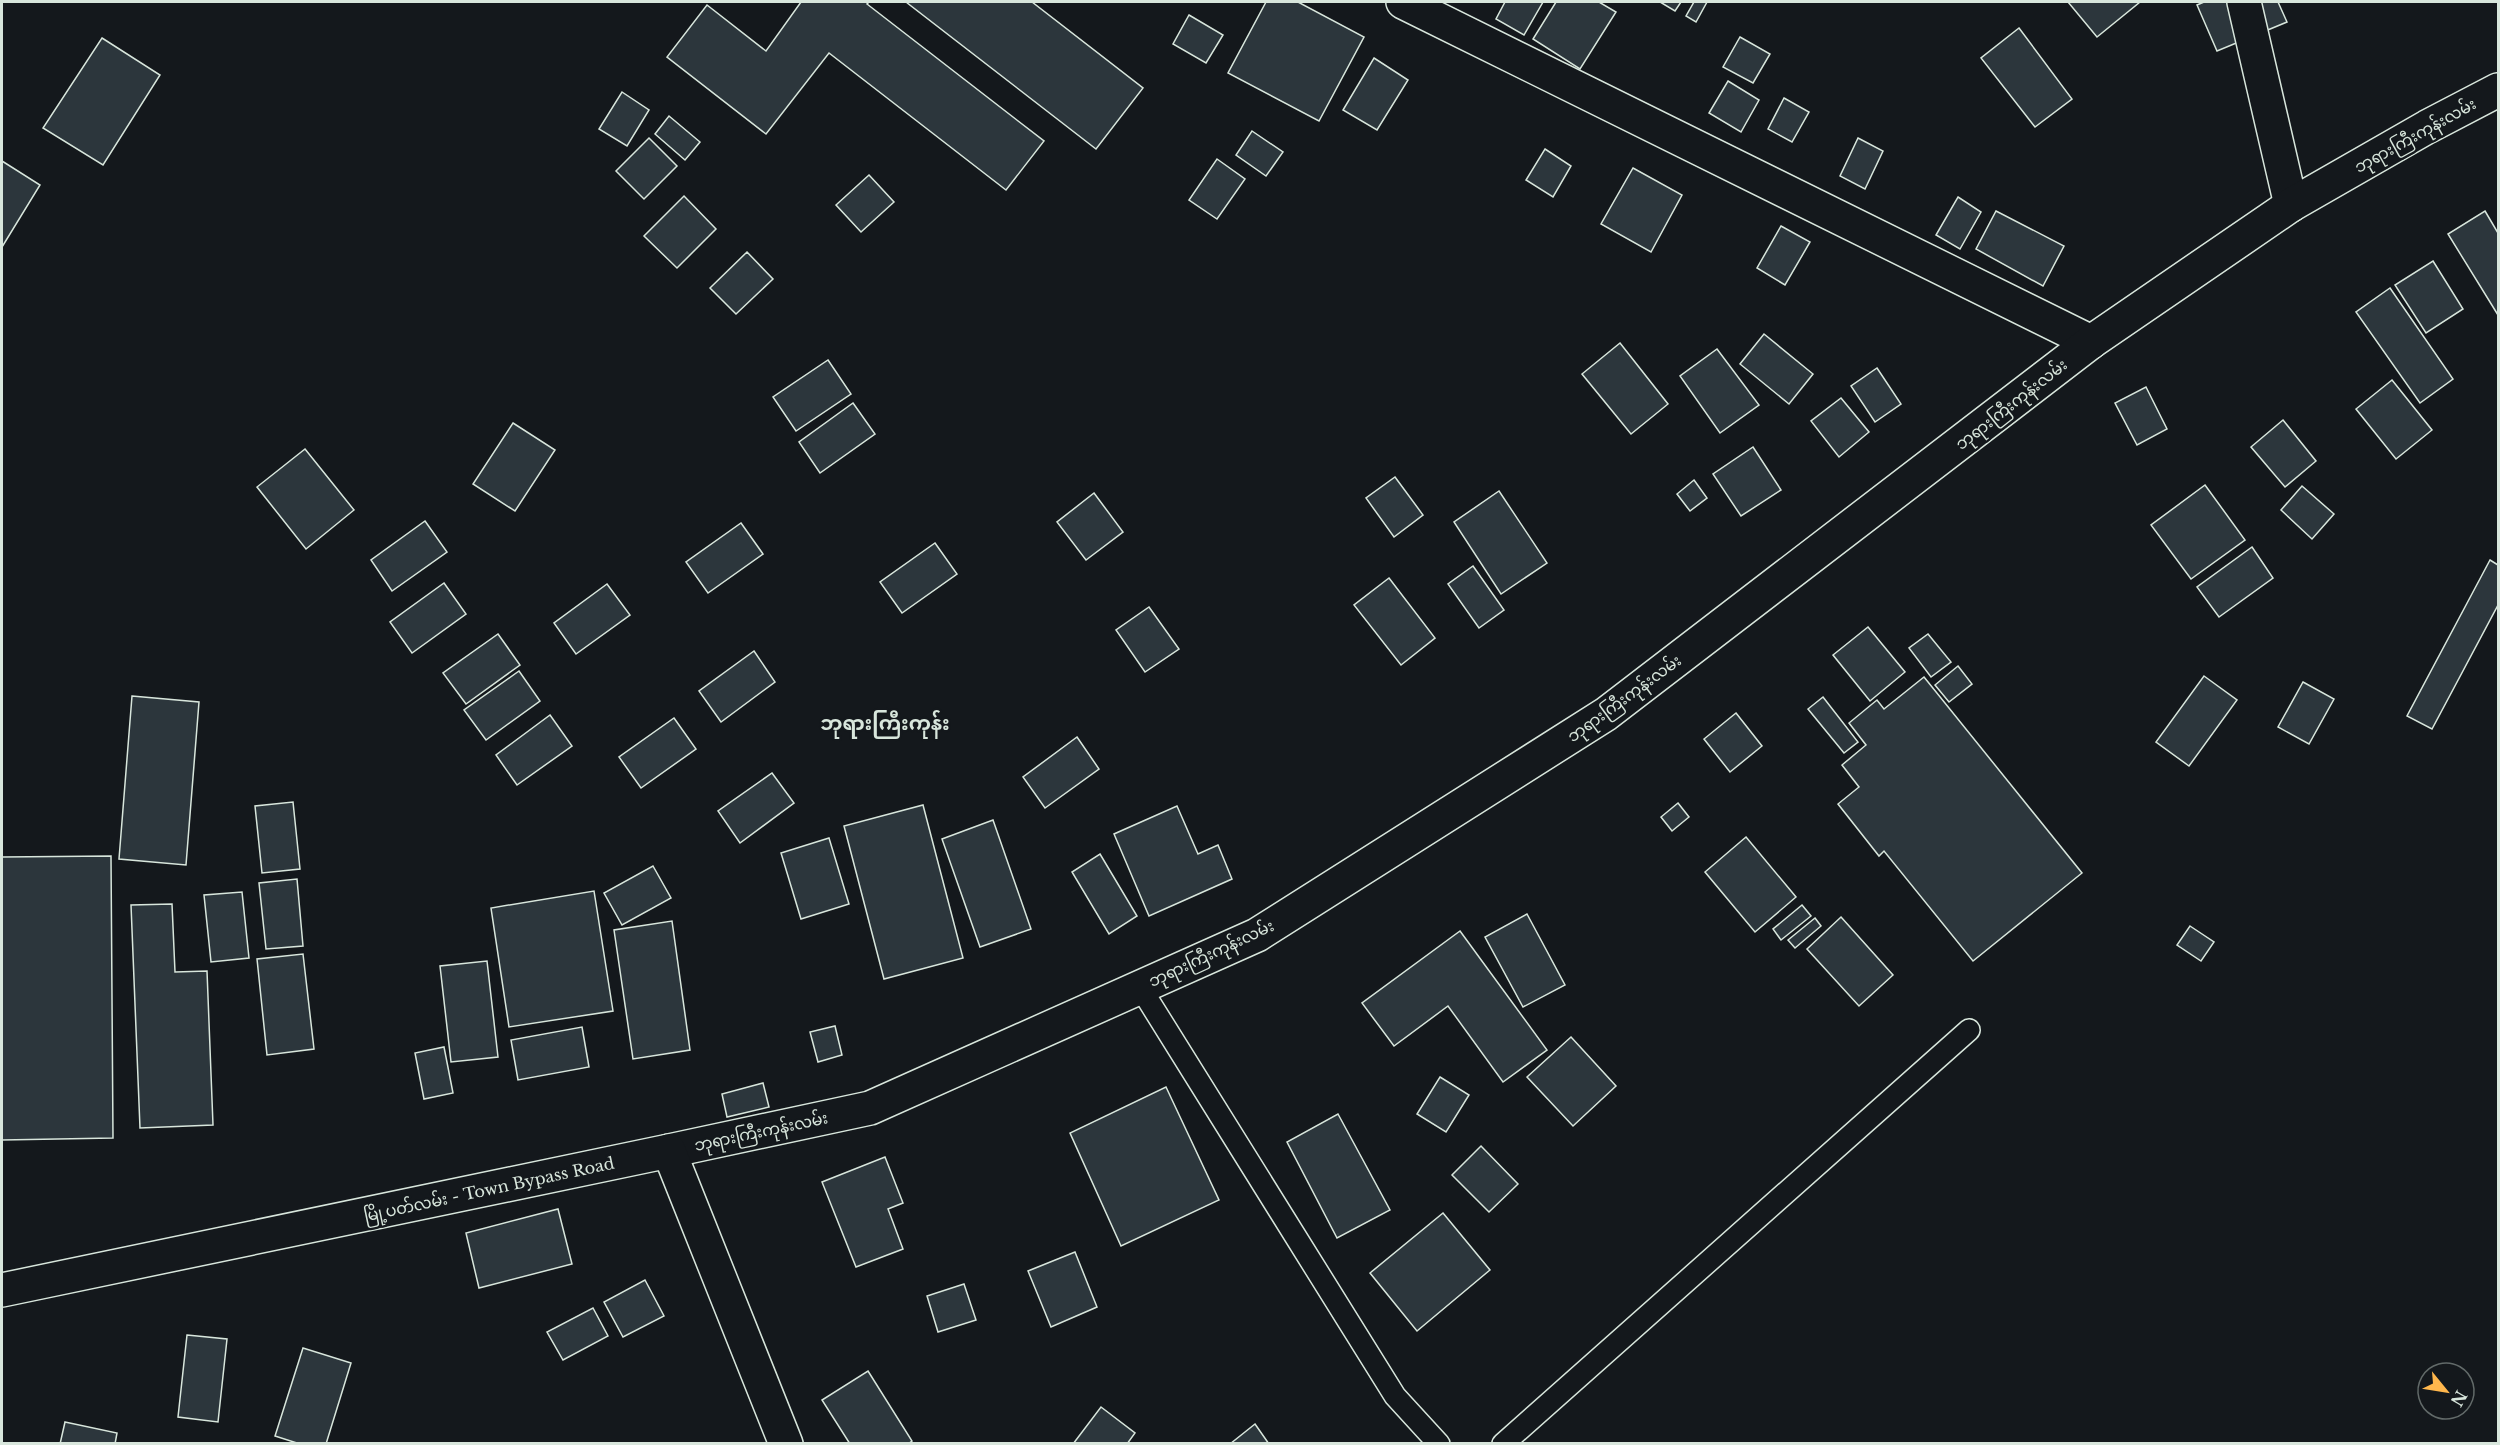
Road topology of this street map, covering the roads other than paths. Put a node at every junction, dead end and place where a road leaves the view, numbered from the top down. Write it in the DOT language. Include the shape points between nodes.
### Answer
graph roads {
  1 [pos="1403,2"];
  2 [pos="2244,2"];
  3 [pos="2499,90"];
  4 [pos="2291,205"];
  5 [pos="2091,342"];
  6 [pos="1140,987"];
  7 [pos="1968,1030"];
  8 [pos="669,1151"];
  9 [pos="2,1290"];
  10 [pos="786,1443"];
  11 [pos="1439,1443"];
  12 [pos="1503,1443"];
  1 -- 5 [label="street"];
  2 -- 4 [label="street"];
  3 -- 4 [label="street, ဘုရားကြီးကုန်းလမ်း"];
  4 -- 5 [label="street, ဘုရားကြီးကုန်းလမ်း"];
  5 -- 6 [label="street, ဘုရားကြီးကုန်းလမ်း" via="1606,714 1257,935"];
  6 -- 8 [label="street, ဘုရားကြီးကုန်းလမ်း" via="870,1108"];
  6 -- 11 [label="lane" via="1395,1396"];
  7 -- 12 [label="lane"];
  8 -- 9 [label="street, မြို့ပတ်လမ်း - Town Bypass Road"];
  8 -- 10 [label="street"];
}
